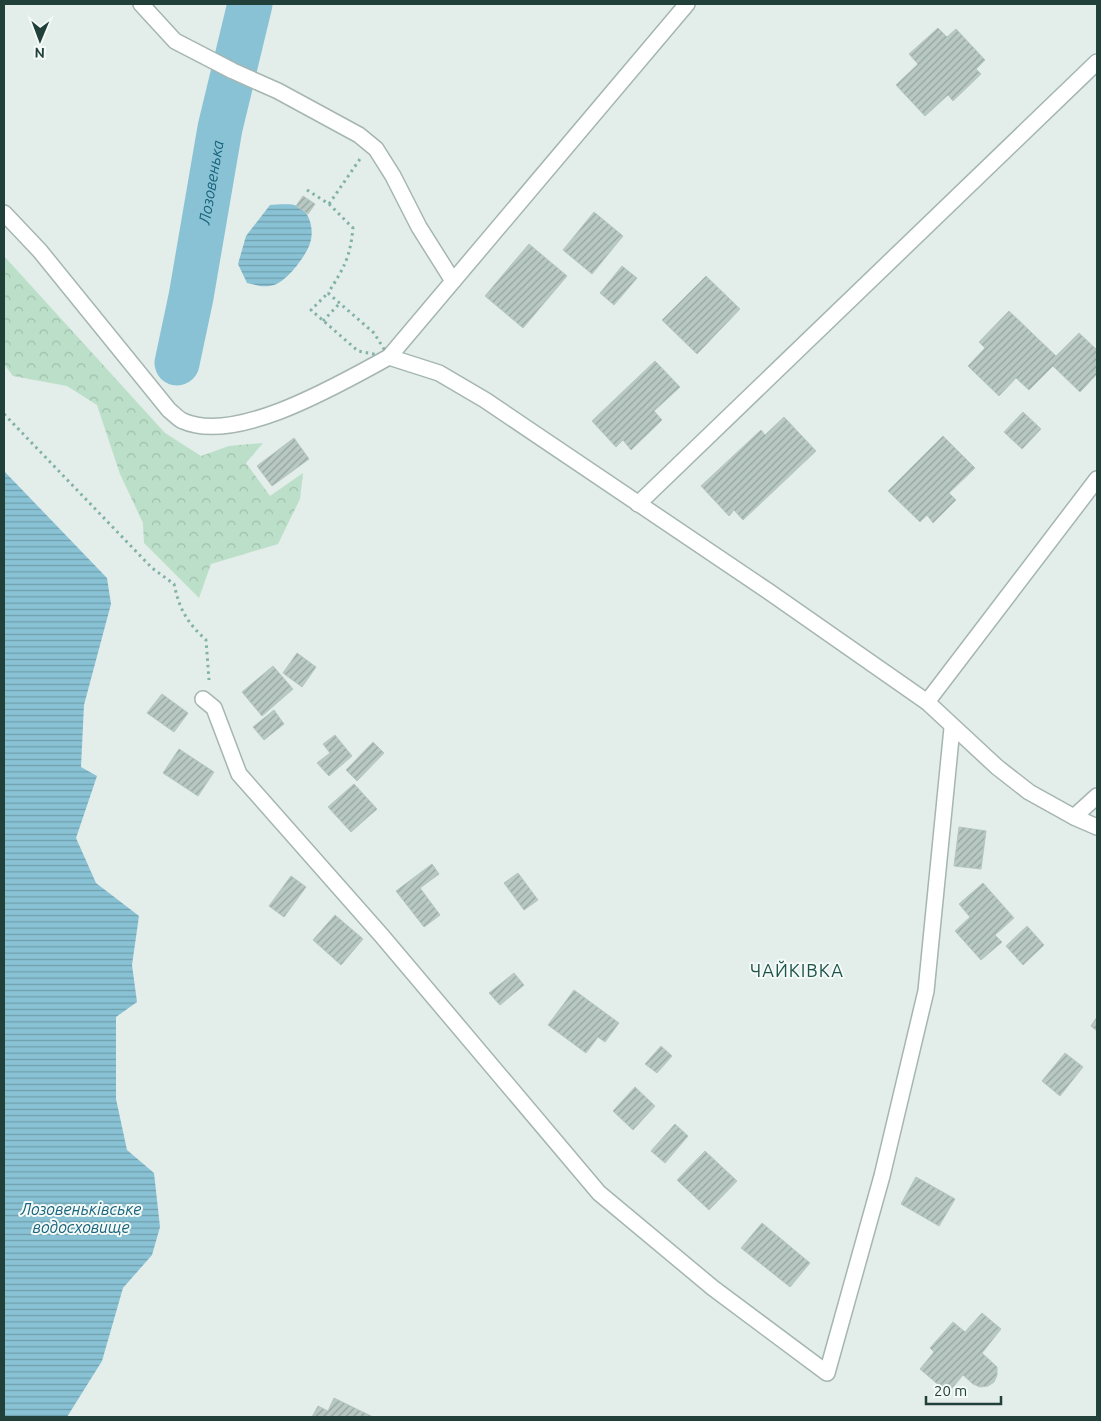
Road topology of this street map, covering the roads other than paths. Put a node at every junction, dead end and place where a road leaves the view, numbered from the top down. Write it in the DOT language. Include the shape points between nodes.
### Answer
graph roads {
  1 [pos="141,4"];
  2 [pos="687,4"];
  3 [pos="1097,62"];
  4 [pos="4,213"];
  5 [pos="453,281"];
  6 [pos="389,357"];
  7 [pos="1097,479"];
  8 [pos="638,504"];
  9 [pos="927,702"];
  10 [pos="209,704"];
  11 [pos="952,728"];
  12 [pos="1097,796"];
  13 [pos="1074,817"];
  14 [pos="1097,827"];
  1 -- 5 [label="street" via="175,41 278,91 359,135 376,149"];
  2 -- 5 [label="street"];
  3 -- 8 [label="street"];
  4 -- 6 [label="street" via="40,251 169,410 182,421 203,427 258,420 329,389"];
  5 -- 6 [label="street"];
  6 -- 8 [label="street" via="439,373 485,400"];
  7 -- 9 [label="street"];
  8 -- 9 [label="street" via="768,590"];
  9 -- 11 [label="street"];
  10 -- 11 [label="street" via="239,774 382,936 599,1193 713,1288 827,1373 882,1176 926,991"];
  11 -- 13 [label="street" via="1029,792"];
  12 -- 13 [label="street"];
  13 -- 14 [label="street"];
}
